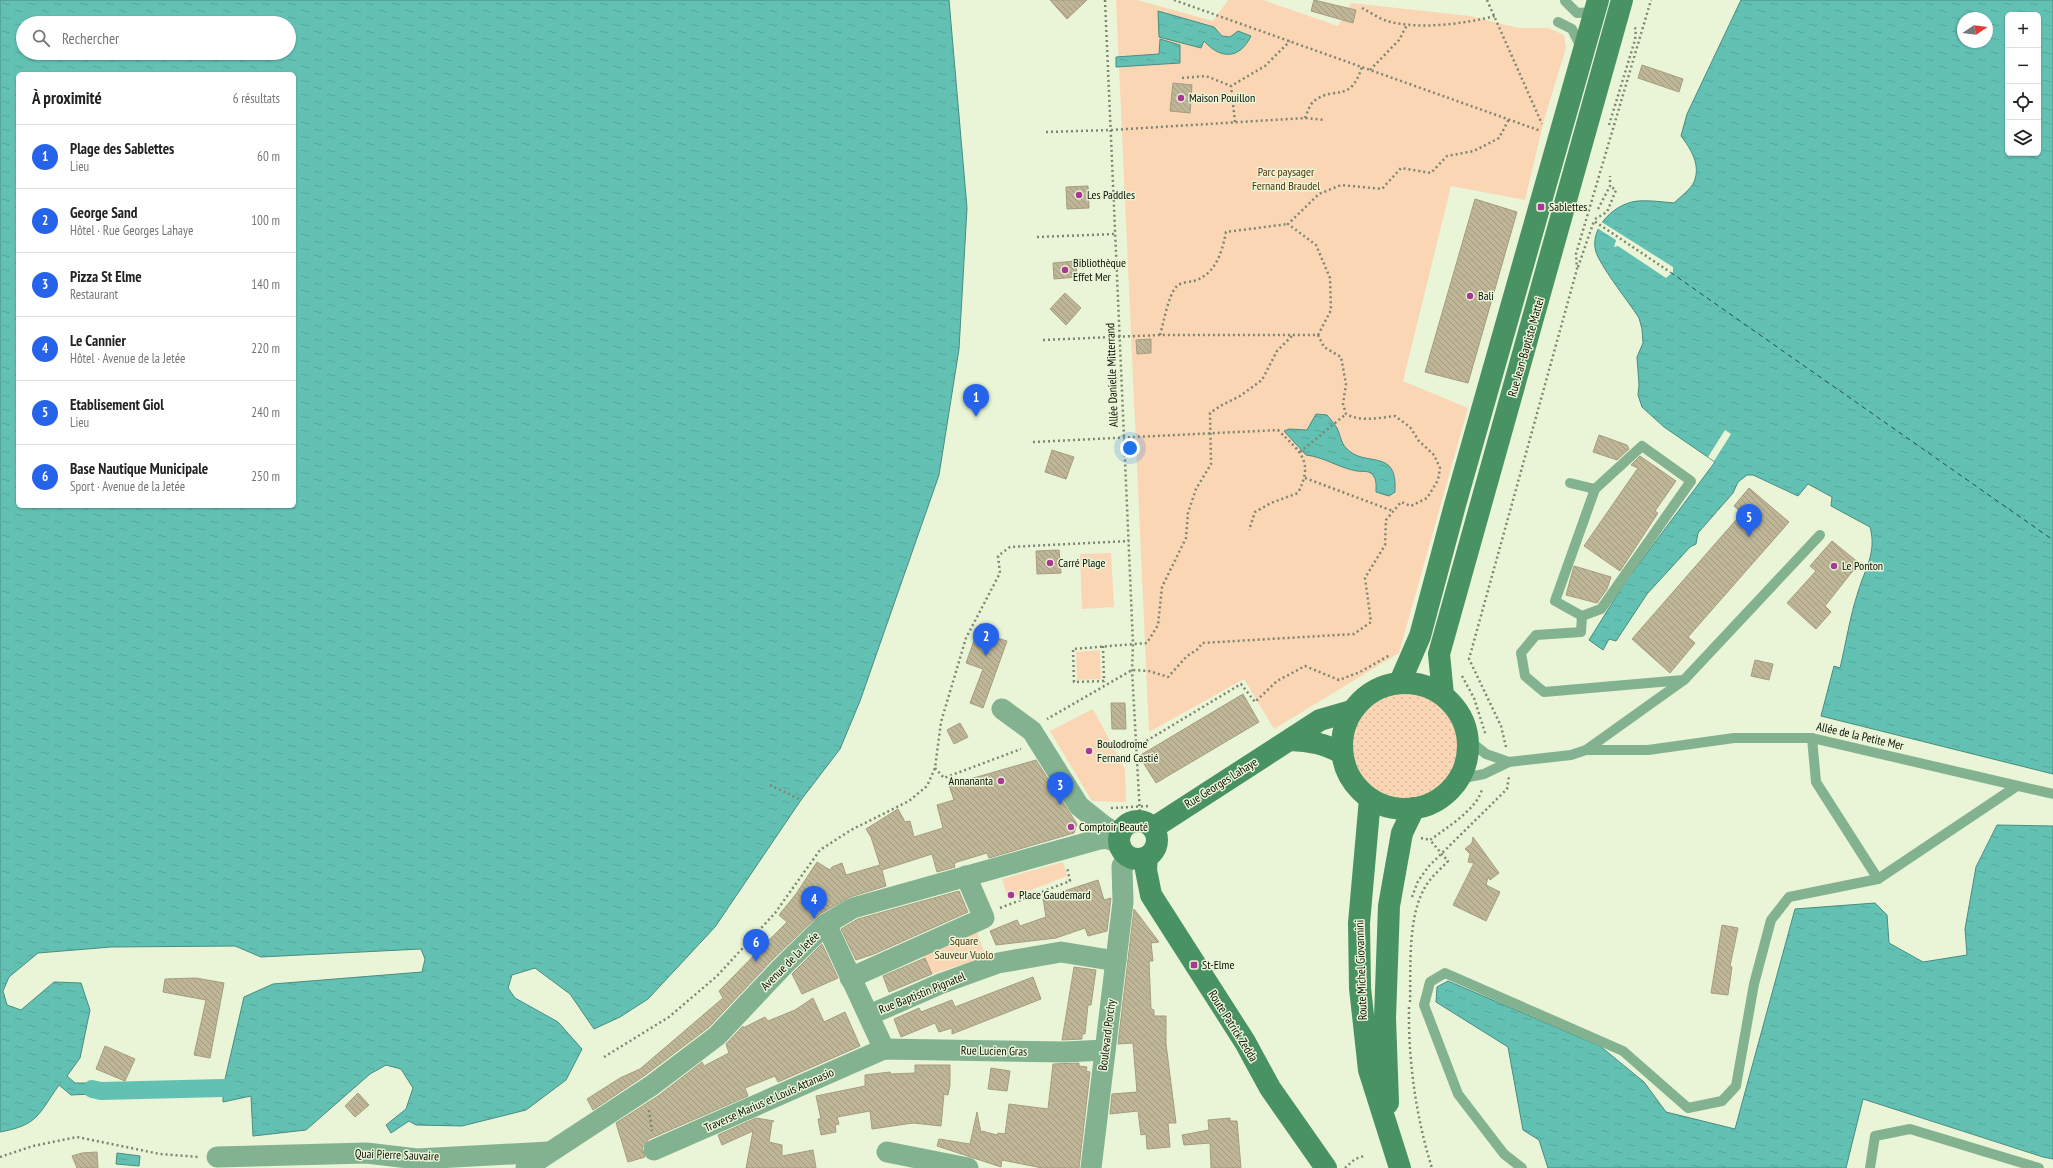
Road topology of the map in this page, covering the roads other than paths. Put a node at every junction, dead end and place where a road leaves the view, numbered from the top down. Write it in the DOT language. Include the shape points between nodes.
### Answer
graph roads {
  1 [pos="1622,0"];
  2 [pos="1565,1"];
  3 [pos="1597,6"];
  4 [pos="1558,22"];
  5 [pos="1584,53"];
  6 [pos="1570,483"];
  7 [pos="1595,489"];
  8 [pos="1820,535"];
  9 [pos="1582,616"];
  10 [pos="1684,680"];
  11 [pos="1400,682"];
  12 [pos="1443,696"];
  13 [pos="1002,709"];
  14 [pos="1351,711"];
  15 [pos="1812,738"];
  16 [pos="1468,739"];
  17 [pos="1290,740"];
  18 [pos="1586,750"];
  19 [pos="1342,753"];
  20 [pos="1508,758"];
  21 [pos="1458,779"];
  22 [pos="2016,786"];
  23 [pos="2053,794"];
  24 [pos="1370,799"];
  25 [pos="1414,808"];
  26 [pos="1146,824"];
  27 [pos="1129,848"];
  28 [pos="966,876"];
  29 [pos="1878,879"];
  30 [pos="1147,881"];
  31 [pos="1123,902"];
  32 [pos="826,924"];
  33 [pos="1116,961"];
  34 [pos="850,978"];
  35 [pos="869,1015"];
  36 [pos="884,1049"];
  37 [pos="1105,1050"];
  38 [pos="1391,1138"];
  39 [pos="654,1150"];
  40 [pos="552,1152"];
  41 [pos="887,1152"];
  42 [pos="217,1157"];
  43 [pos="526,1168"];
  44 [pos="968,1168"];
  45 [pos="1090,1168"];
  46 [pos="1326,1168"];
  47 [pos="1400,1168"];
  48 [pos="1522,1168"];
  49 [pos="1870,1168"];
  50 [pos="2039,1168"];
  1 -- 12 [label="main road, Rue Jean-Baptiste Mattei" via="1439,654"];
  2 -- 3 [label="lane" via="1577,13"];
  3 -- 5 [label="main road, Rue Jean-Baptiste Mattei"];
  4 -- 5 [label="lane" via="1572,30"];
  5 -- 11 [label="main road, Rue Jean-Baptiste Mattei" via="1420,636"];
  6 -- 7 [label="lane"];
  7 -- 9 [label="lane" via="1555,601"];
  7 -- 9 [label="lane" via="1642,446 1691,481 1600,609"];
  8 -- 10 [label="lane, Allée de la Petite Mer"];
  9 -- 10 [label="lane" via="1581,632 1536,635 1521,653 1525,676 1544,692"];
  10 -- 18 [label="lane, Allée de la Petite Mer"];
  11 -- 12 [label="main road" via="1415,683"];
  11 -- 14 [label="main road" via="1381,687 1364,696"];
  12 -- 16 [label="main road" via="1460,715"];
  13 -- 27 [label="street" via="1032,731 1079,806"];
  14 -- 17 [label="main road, Rue Georges Lahaye" via="1320,720"];
  14 -- 19 [label="main road" via="1343,731"];
  15 -- 18 [label="lane, Allée de la Petite Mer" via="1734,738 1648,750"];
  15 -- 22 [label="lane, Allée de la Petite Mer"];
  15 -- 29 [label="lane" via="1816,782"];
  16 -- 20 [label="lane" via="1486,754"];
  16 -- 21 [label="main road" via="1464,766"];
  17 -- 19 [label="main road" via="1318,742"];
  17 -- 26 [label="main road, Rue Georges Lahaye"];
  18 -- 20 [label="lane, Allée de la Petite Mer" via="1572,756"];
  19 -- 24 [label="main road" via="1346,771 1356,786"];
  20 -- 21 [label="lane" via="1484,774"];
  21 -- 25 [label="main road" via="1439,799"];
  22 -- 23 [label="lane, Allée de la Petite Mer"];
  22 -- 29 [label="lane"];
  24 -- 25 [label="main road" via="1391,808"];
  24 -- 38 [label="main road, Route Michel Giovannini" via="1359,923 1360,988 1369,1070"];
  25 -- 38 [label="main road, Route Michel Giovannini" via="1402,833 1389,906 1385,1018"];
  26 -- 27 [label="main road" via="1130,823 1122,831"];
  26 -- 27 [label="main road" via="1157,838 1155,849"];
  27 -- 28 [label="street, Avenue de la Jetée" via="1107,838 1100,839"];
  27 -- 30 [label="main road, Route Patrick Zedda"];
  27 -- 31 [label="street, Boulevard Porchy" via="1122,866"];
  28 -- 32 [label="street, Avenue de la Jetée" via="853,908"];
  28 -- 34 [label="street" via="991,914"];
  29 -- 48 [label="lane" via="1789,897 1771,920 1754,984 1736,1086 1722,1101 1688,1108 1623,1051 1446,973 1430,982 1424,1005 1458,1094 1504,1154"];
  30 -- 31 [label="street"];
  30 -- 46 [label="main road, Route Patrick Zedda" via="1151,895 1245,1042 1270,1088"];
  31 -- 33 [label="street, Boulevard Porchy"];
  32 -- 34 [label="street"];
  32 -- 40 [label="street, Avenue de la Jetée" via="717,1036 651,1086"];
  33 -- 35 [label="street, Rue Baptistin Pignatel" via="1062,952 998,963 940,984"];
  33 -- 37 [label="street, Boulevard Porchy"];
  34 -- 35 [label="street"];
  35 -- 36 [label="street"];
  36 -- 37 [label="street, Rue Lucien Gras" via="1064,1052"];
  36 -- 39 [label="street, Traverse Marius et Louis Attanasio"];
  37 -- 45 [label="street, Boulevard Porchy"];
  38 -- 47 [label="main road, Route Michel Giovannini"];
  40 -- 42 [label="street, Quai Pierre Sauvaire" via="417,1159 366,1153"];
  40 -- 43 [label="street, Avenue de la Jetée"];
  41 -- 44 [label="street"];
  49 -- 50 [label="lane" via="1875,1136 1910,1129"];
}
